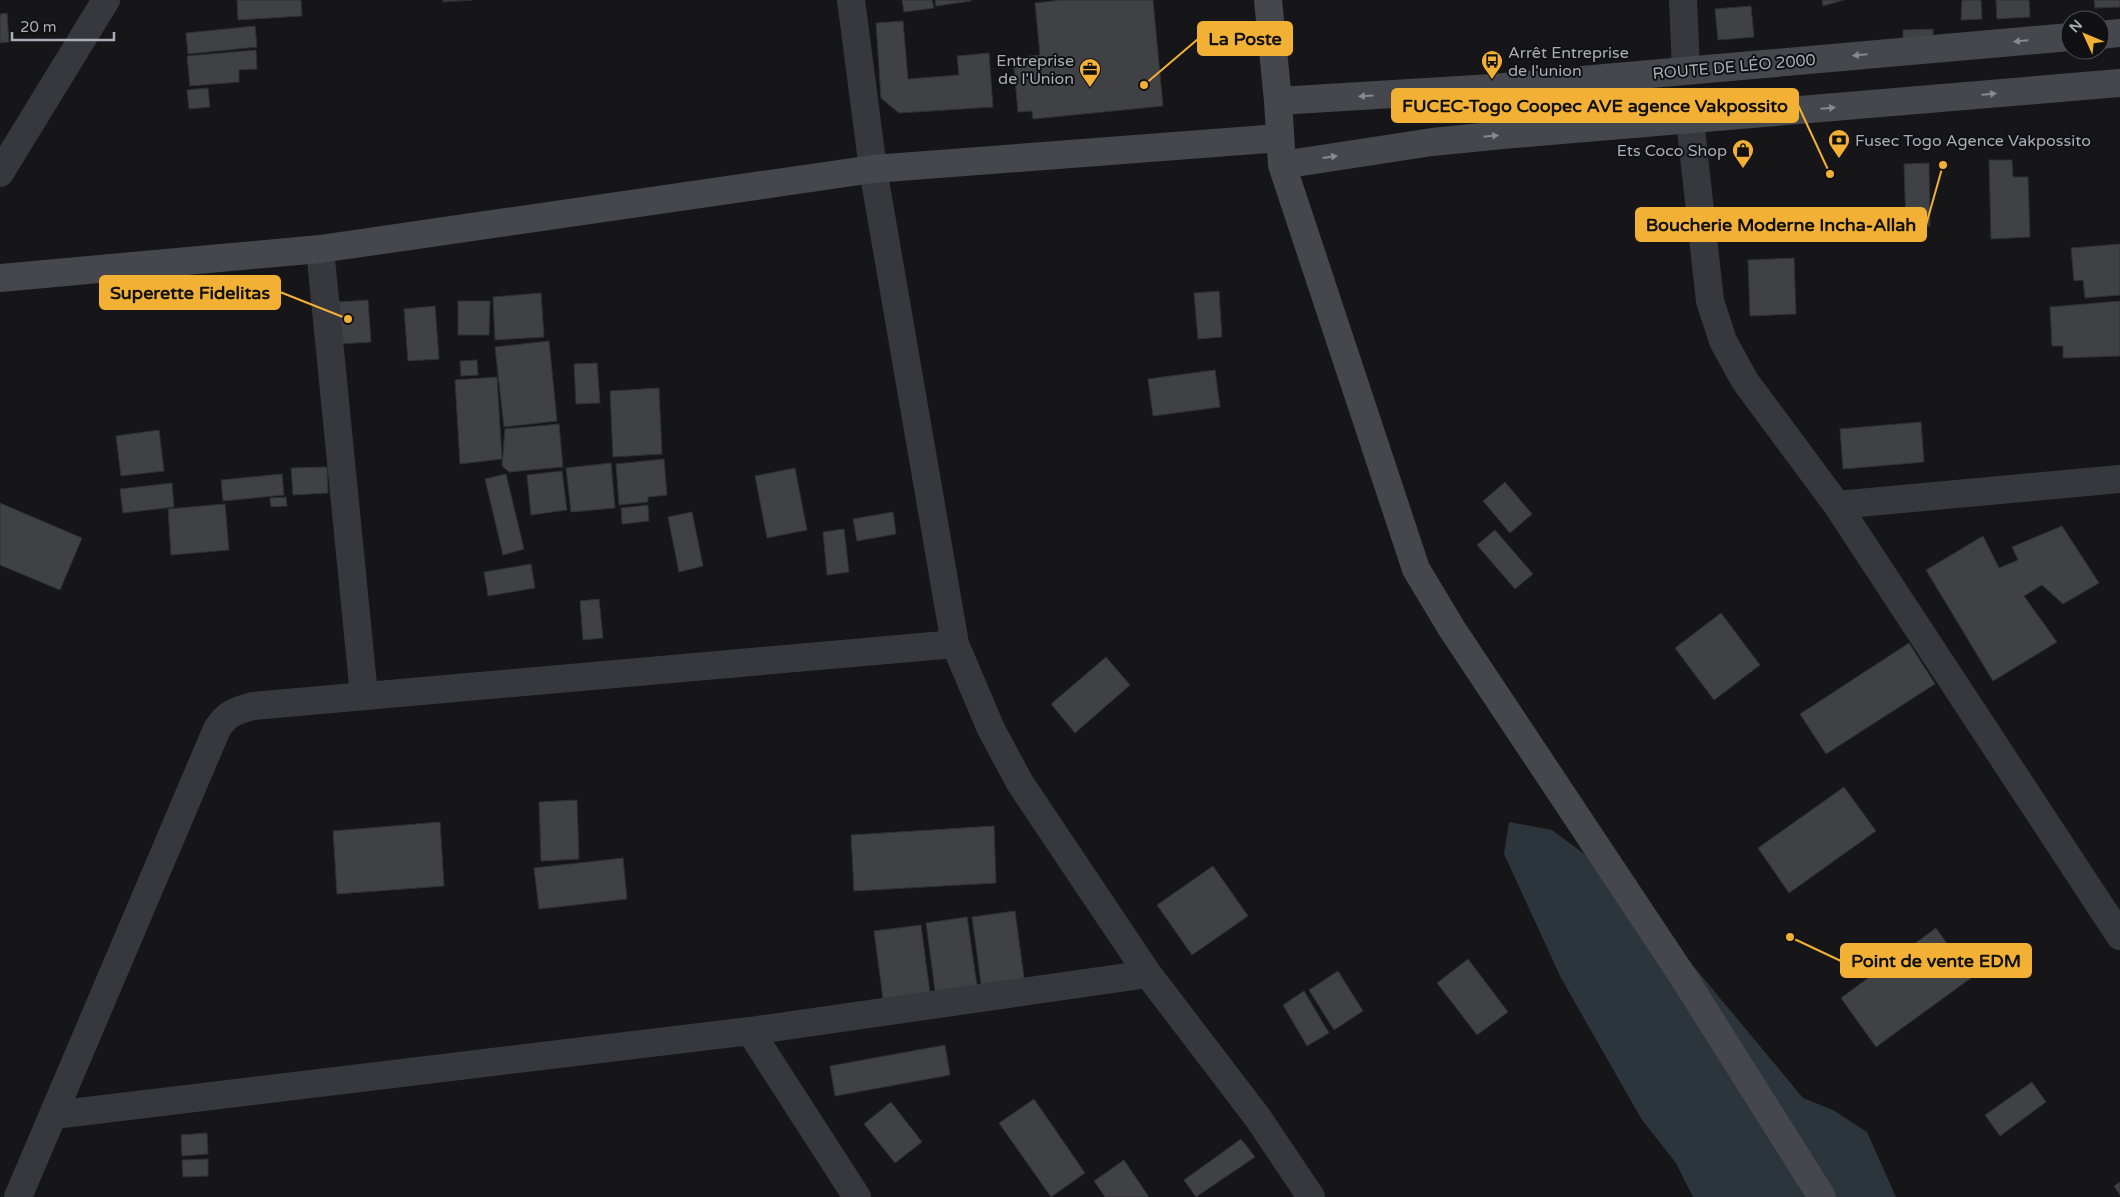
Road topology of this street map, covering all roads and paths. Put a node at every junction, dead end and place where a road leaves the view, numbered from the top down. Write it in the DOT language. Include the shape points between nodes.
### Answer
graph roads {
  1 [pos="106,0"];
  2 [pos="851,0"];
  3 [pos="1268,0"];
  4 [pos="1683,0"];
  5 [pos="2060,38"];
  6 [pos="1686,70"];
  7 [pos="2120,83"];
  8 [pos="1278,101"];
  9 [pos="1690,120"];
  10 [pos="1281,151"];
  11 [pos="873,169"];
  12 [pos="0,173"];
  13 [pos="320,249"];
  14 [pos="0,278"];
  15 [pos="2120,479"];
  16 [pos="1838,505"];
  17 [pos="954,644"];
  18 [pos="364,695"];
  19 [pos="2120,936"];
  20 [pos="1148,974"];
  21 [pos="750,1031"];
  22 [pos="54,1115"];
  23 [pos="18,1197"];
  24 [pos="857,1197"];
  25 [pos="1311,1197"];
  26 [pos="1822,1197"];
  1 -- 12 [label="street"];
  2 -- 11 [label="street"];
  3 -- 8 [label="street"];
  4 -- 6 [label="street"];
  5 -- 6 [label="street, ROUTE DE LÉO 2000, one-way"];
  6 -- 8 [label="street, ROUTE DE LÉO 2000, one-way" via="1492,88"];
  9 -- 7 [label="street, one-way"];
  8 -- 10 [label="street"];
  10 -- 9 [label="street, one-way"];
  9 -- 16 [label="street" via="1710,301 1723,341 1745,381"];
  10 -- 11 [label="street"];
  10 -- 26 [label="street" via="1416,569 1452,629 1682,975"];
  11 -- 13 [label="street"];
  11 -- 17 [label="street"];
  13 -- 14 [label="street"];
  13 -- 18 [label="street"];
  15 -- 16 [label="street"];
  16 -- 19 [label="street"];
  17 -- 18 [label="street"];
  17 -- 20 [label="street" via="991,730 1020,783"];
  18 -- 22 [label="street" via="253,706 235,710 224,718"];
  20 -- 21 [label="street"];
  20 -- 25 [label="street" via="1258,1118"];
  21 -- 22 [label="street"];
  21 -- 24 [label="street"];
  22 -- 23 [label="street"];
}
